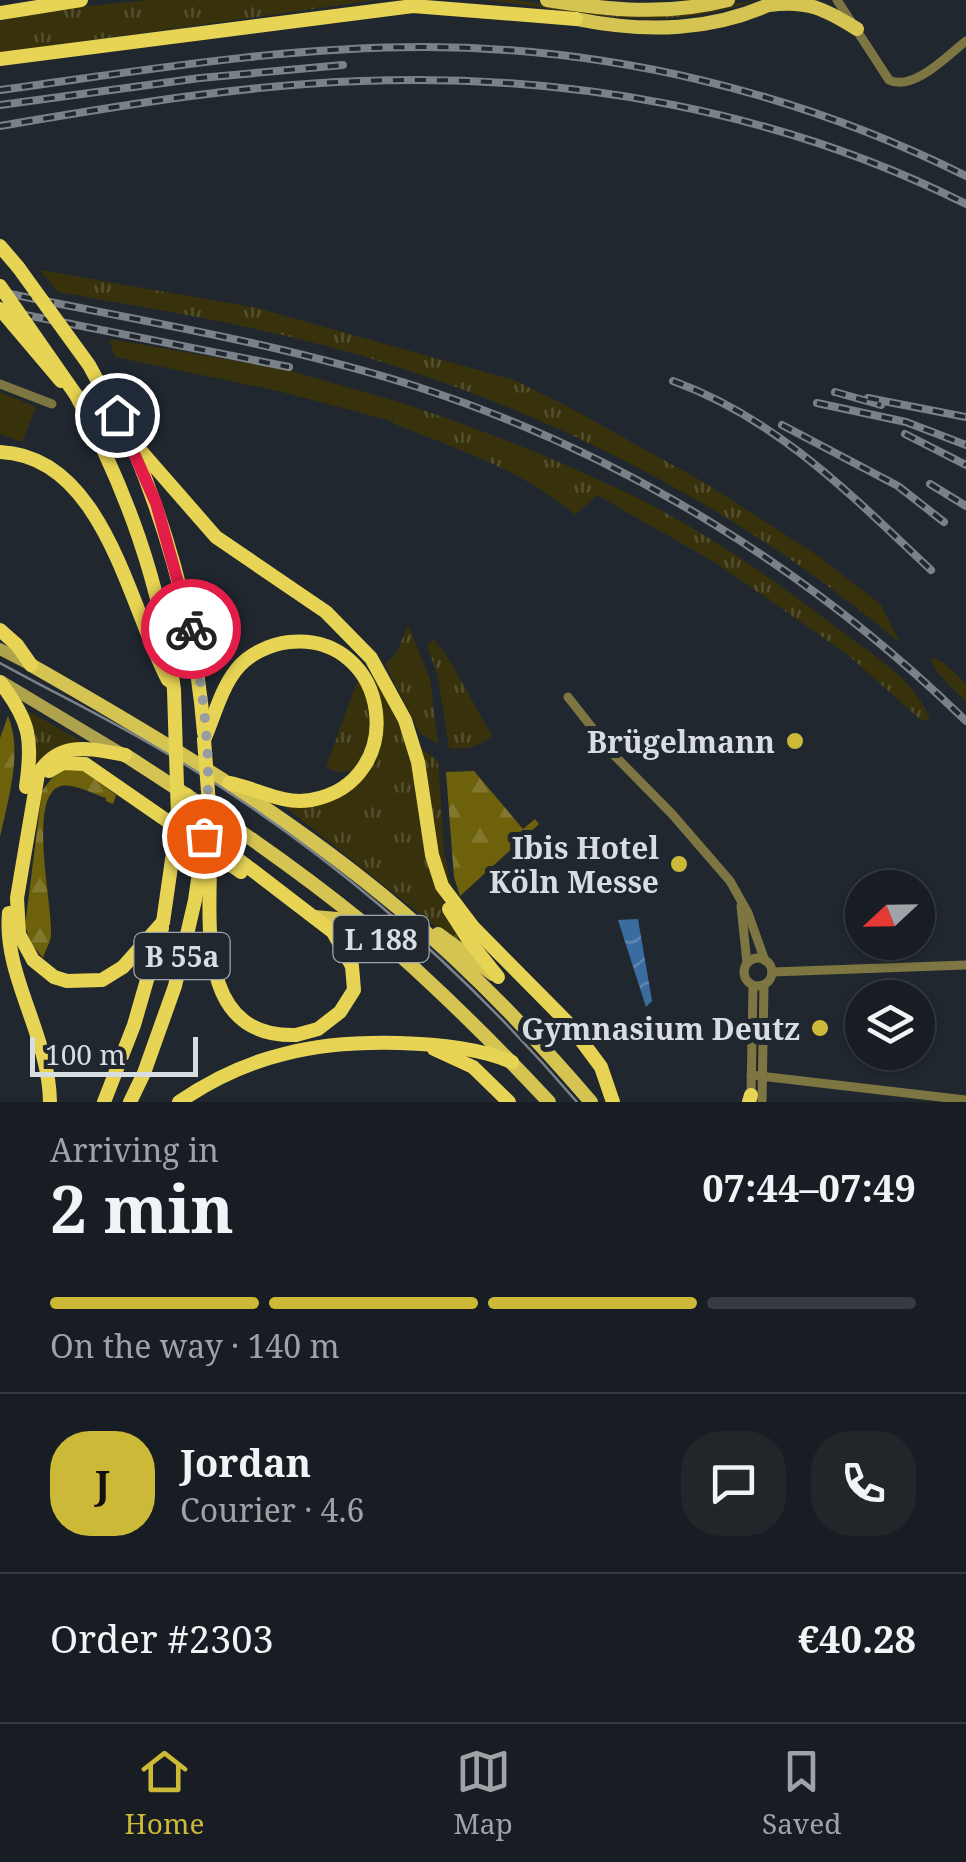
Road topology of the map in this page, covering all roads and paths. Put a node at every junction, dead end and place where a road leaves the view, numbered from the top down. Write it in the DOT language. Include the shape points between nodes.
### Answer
graph roads {
  1 [pos="81,0"];
  2 [pos="450,0"];
  3 [pos="547,0"];
  4 [pos="728,0"];
  5 [pos="837,0"];
  6 [pos="774,2"];
  7 [pos="0,14"];
  8 [pos="576,20"];
  9 [pos="857,29"];
  10 [pos="966,41"];
  11 [pos="0,59"];
  12 [pos="0,246"];
  13 [pos="0,286"];
  14 [pos="0,309"];
  15 [pos="0,384"];
  16 [pos="76,395"];
  17 [pos="52,404"];
  18 [pos="127,435"];
  19 [pos="0,452"];
  20 [pos="0,630"];
  21 [pos="0,649"];
  22 [pos="30,665"];
  23 [pos="0,681"];
  24 [pos="174,690"];
  25 [pos="568,696"];
  26 [pos="204,740"];
  27 [pos="125,755"];
  28 [pos="229,783"];
  29 [pos="187,795"];
  30 [pos="209,804"];
  31 [pos="30,814"];
  32 [pos="264,882"];
  33 [pos="442,886"];
  34 [pos="741,903"];
  35 [pos="398,908"];
  36 [pos="313,917"];
  37 [pos="360,921"];
  38 [pos="163,922"];
  39 [pos="766,960"];
  40 [pos="748,963"];
  41 [pos="966,965"];
  42 [pos="772,972"];
  43 [pos="498,978"];
  44 [pos="758,986"];
  45 [pos="414,1044"];
  46 [pos="512,1062"];
  47 [pos="757,1076"];
  48 [pos="753,1100"];
  49 [pos="966,1100"];
  50 [pos="50,1102"];
  51 [pos="104,1102"];
  52 [pos="130,1102"];
  53 [pos="180,1102"];
  54 [pos="508,1102"];
  55 [pos="549,1102"];
  56 [pos="591,1102"];
  57 [pos="610,1102"];
  1 -- 7 [label="highway"];
  2 -- 8 [label="highway"];
  3 -- 4 [label="main road" via="654,11"];
  5 -- 9 [label="street"];
  6 -- 8 [label="main road" via="692,26"];
  6 -- 9 [label="main road" via="824,8"];
  8 -- 11 [label="highway" via="413,6"];
  9 -- 10 [label="street" via="896,84 911,81"];
  12 -- 18 [label="highway, B 55a, bridge" via="64,328"];
  13 -- 16 [label="highway, B 55a, bridge"];
  14 -- 16 [label="highway, B 55a, bridge"];
  15 -- 17 [label="street"];
  16 -- 24 [label="highway, B 55a" via="145,550"];
  18 -- 26 [label="highway, B 55a" via="182,592"];
  18 -- 33 [label="highway" via="216,536 342,626 384,676 410,737"];
  19 -- 24 [label="highway" via="39,460 80,497 121,566"];
  20 -- 22 [label="highway"];
  21 -- 22 [label="main road, L 188"];
  22 -- 28 [label="main road, L 188"];
  23 -- 27 [label="main road, L 188"];
  23 -- 50 [label="highway" via="30,737 9,918 16,971 48,1067"];
  24 -- 38 [label="highway, B 55a, bridge" via="178,818"];
  25 -- 34 [label="street" via="702,847"];
  26 -- 28 [label="highway" via="234,672 274,645 325,646 349,660 370,686 378,713 374,746 363,768 340,789 291,801"];
  26 -- 30 [label="highway, B 55a, bridge"];
  27 -- 29 [label="main road, L 188"];
  27 -- 31 [label="highway" via="85,747 59,753 38,774"];
  28 -- 35 [label="main road, L 188"];
  29 -- 32 [label="highway" via="213,840"];
  29 -- 37 [label="main road, L 188"];
  30 -- 36 [label="highway, bridge" via="211,953 226,1003 250,1027 279,1036 318,1030 354,990 344,950"];
  30 -- 52 [label="highway, B 55a, bridge" via="175,986"];
  31 -- 32 [label="highway" via="46,774 77,762"];
  31 -- 38 [label="highway" via="17,914 32,960 54,977 102,980 123,968"];
  32 -- 36 [label="highway"];
  33 -- 43 [label="highway" via="458,924"];
  33 -- 57 [label="highway" via="590,1051"];
  34 -- 39 [label="street"];
  34 -- 40 [label="street"];
  35 -- 43 [label="main road"];
  35 -- 56 [label="main road, L 188" via="468,970"];
  36 -- 37 [label="main road"];
  37 -- 46 [label="main road, L 188"];
  38 -- 51 [label="highway, B 55a"];
  39 -- 40 [label="street"];
  39 -- 42 [label="street"];
  40 -- 44 [label="street" via="744,976"];
  41 -- 42 [label="street"];
  42 -- 44 [label="street"];
  44 -- 47 [label="street"];
  45 -- 46 [label="highway" via="469,1048"];
  45 -- 53 [label="highway" via="283,1054"];
  45 -- 54 [label="highway" via="472,1067"];
  46 -- 55 [label="main road, L 188"];
  47 -- 48 [label="street"];
  47 -- 49 [label="street"];
}
